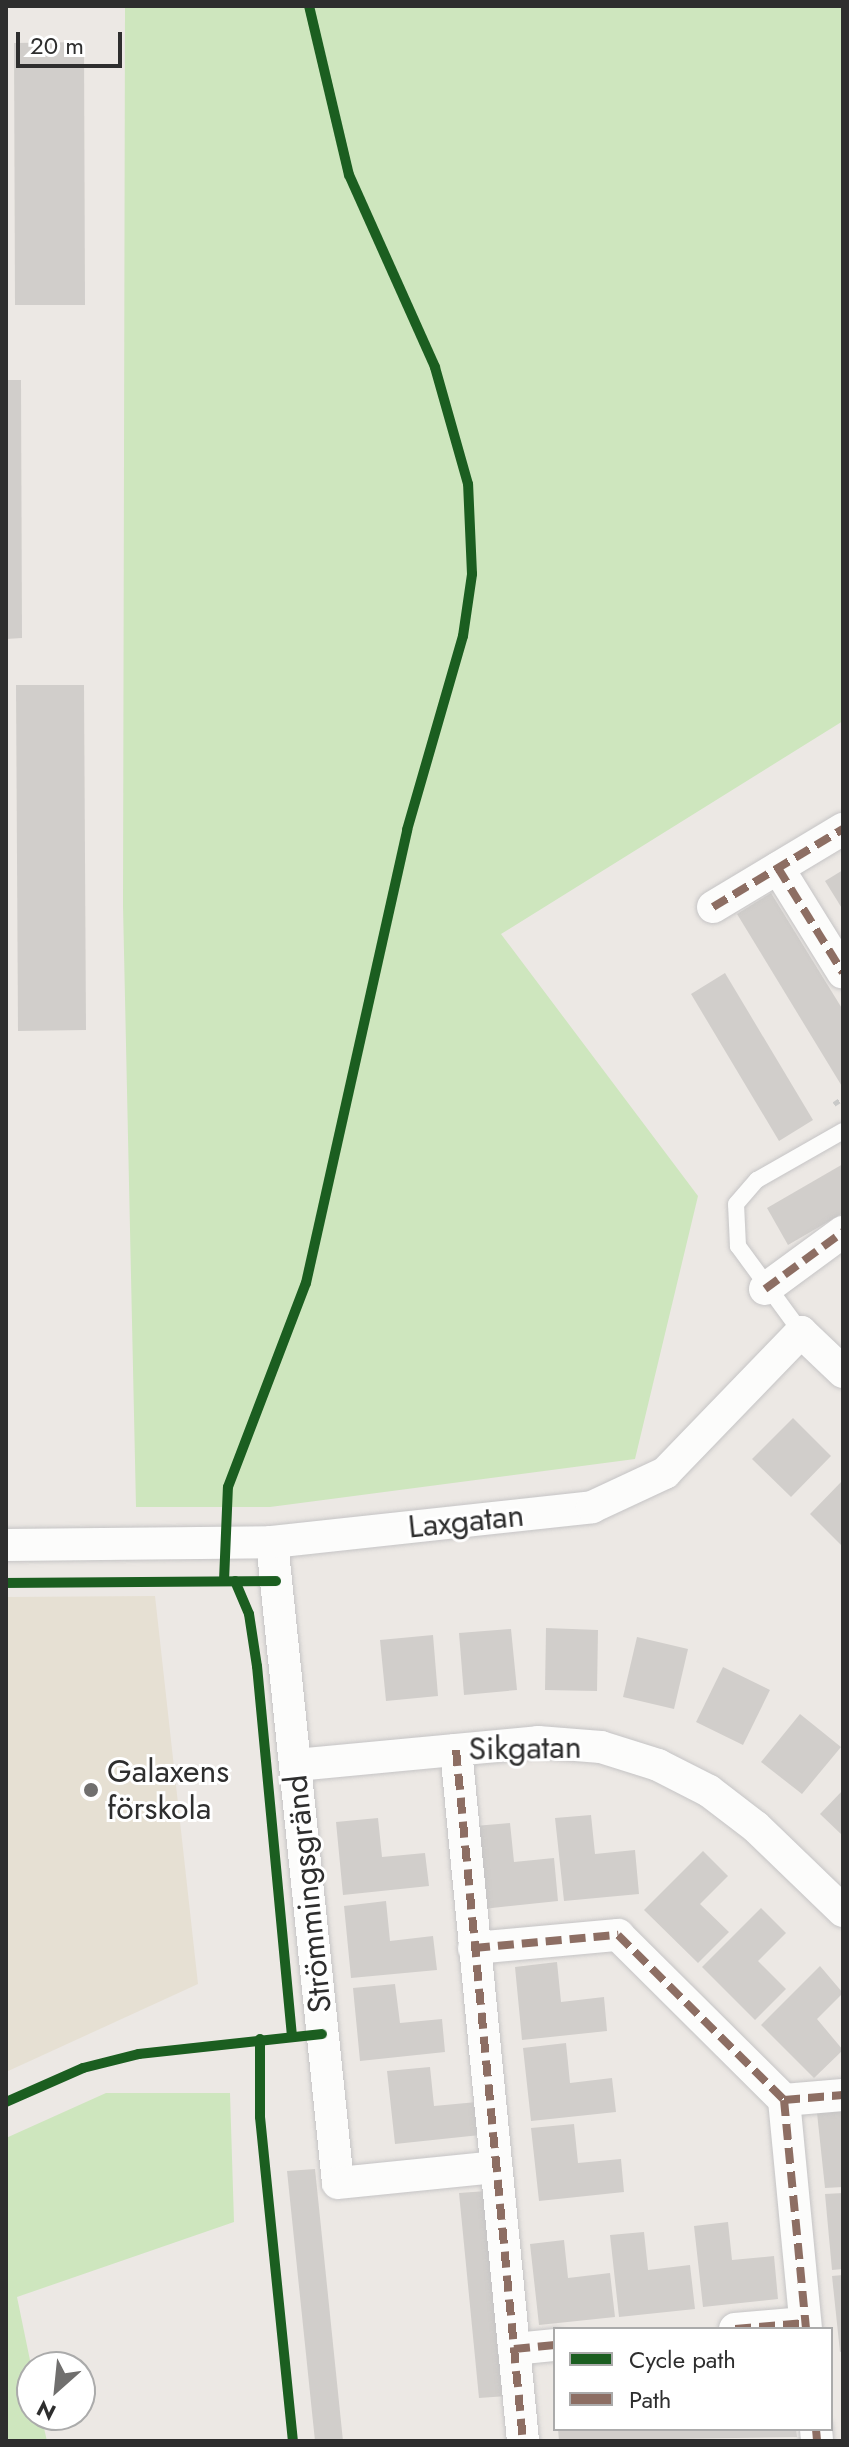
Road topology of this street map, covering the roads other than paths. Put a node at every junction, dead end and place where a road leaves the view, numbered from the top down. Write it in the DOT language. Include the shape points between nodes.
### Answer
graph roads {
  1 [pos="843,829"];
  2 [pos="778,868"];
  3 [pos="713,907"];
  4 [pos="843,973"];
  5 [pos="843,1131"];
  6 [pos="843,1232"];
  7 [pos="765,1289"];
  8 [pos="801,1332"];
  9 [pos="843,1372"];
  10 [pos="272,1542"];
  11 [pos="6,1545"];
  12 [pos="456,1750"];
  13 [pos="296,1765"];
  14 [pos="843,1911"];
  15 [pos="474,1948"];
  16 [pos="843,2095"];
  17 [pos="784,2100"];
  18 [pos="496,2167"];
  19 [pos="806,2326"];
  20 [pos="782,2327"];
  21 [pos="553,2345"];
  22 [pos="514,2349"];
  23 [pos="523,2441"];
  1 -- 2 [label="street"];
  2 -- 3 [label="street"];
  2 -- 4 [label="street"];
  5 -- 7 [label="lane" via="757,1180 736,1204 738,1246"];
  6 -- 7 [label="street"];
  7 -- 8 [label="lane"];
  8 -- 9 [label="street"];
  8 -- 10 [label="street, Laxgatan" via="665,1473 631,1492 592,1507"];
  10 -- 11 [label="street, Laxgatan"];
  10 -- 13 [label="street, Strömmingsgränd"];
  12 -- 13 [label="street, Sikgatan"];
  12 -- 14 [label="street, Sikgatan" via="538,1742 585,1746 658,1765 709,1791 756,1827"];
  12 -- 15 [label="street"];
  13 -- 18 [label="street, Strömmingsgränd" via="338,2183"];
  15 -- 17 [label="street" via="618,1935"];
  15 -- 18 [label="street"];
  16 -- 17 [label="street"];
  17 -- 19 [label="street"];
  18 -- 22 [label="street"];
  19 -- 20 [label="street"];
  21 -- 22 [label="street"];
  22 -- 23 [label="street"];
}
